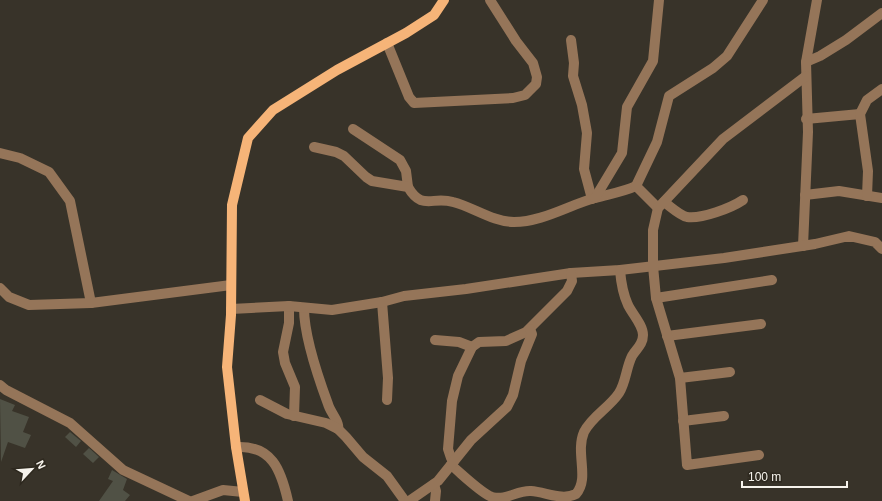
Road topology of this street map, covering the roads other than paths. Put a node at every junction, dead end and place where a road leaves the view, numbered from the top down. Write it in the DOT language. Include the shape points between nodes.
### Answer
graph roads {
  1 [pos="444,0"];
  2 [pos="490,0"];
  3 [pos="659,0"];
  4 [pos="763,0"];
  5 [pos="817,0"];
  6 [pos="882,13"];
  7 [pos="571,40"];
  8 [pos="387,44"];
  9 [pos="806,62"];
  10 [pos="806,76"];
  11 [pos="882,89"];
  12 [pos="860,114"];
  13 [pos="806,119"];
  14 [pos="353,129"];
  15 [pos="314,147"];
  16 [pos="0,152"];
  17 [pos="636,186"];
  18 [pos="408,187"];
  19 [pos="805,195"];
  20 [pos="867,196"];
  21 [pos="594,198"];
  22 [pos="882,198"];
  23 [pos="743,200"];
  24 [pos="661,205"];
  25 [pos="804,246"];
  26 [pos="882,249"];
  27 [pos="653,266"];
  28 [pos="620,270"];
  29 [pos="571,273"];
  30 [pos="772,280"];
  31 [pos="231,285"];
  32 [pos="0,288"];
  33 [pos="656,298"];
  34 [pos="382,302"];
  35 [pos="91,303"];
  36 [pos="288,306"];
  37 [pos="304,308"];
  38 [pos="231,309"];
  39 [pos="761,324"];
  40 [pos="530,329"];
  41 [pos="668,336"];
  42 [pos="435,340"];
  43 [pos="472,347"];
  44 [pos="730,372"];
  45 [pos="680,378"];
  46 [pos="0,385"];
  47 [pos="260,400"];
  48 [pos="387,400"];
  49 [pos="294,416"];
  50 [pos="724,416"];
  51 [pos="684,420"];
  52 [pos="338,429"];
  53 [pos="236,447"];
  54 [pos="760,455"];
  55 [pos="453,463"];
  56 [pos="434,484"];
  57 [pos="244,496"];
  58 [pos="189,501"];
  59 [pos="192,501"];
  60 [pos="288,501"];
  61 [pos="405,501"];
  62 [pos="409,501"];
  63 [pos="435,501"];
  1 -- 8 [label="main road" via="434,15"];
  2 -- 8 [label="street" via="535,69 536,84 525,95 513,98 414,103 409,97"];
  3 -- 21 [label="street" via="653,61 627,107 622,152"];
  4 -- 17 [label="street" via="727,56 669,96 657,142"];
  5 -- 9 [label="street"];
  6 -- 9 [label="street" via="846,40"];
  7 -- 21 [label="street" via="573,76 587,133 584,170"];
  8 -- 31 [label="main road" via="337,70 273,110 248,138 232,205"];
  9 -- 10 [label="street"];
  10 -- 13 [label="street"];
  10 -- 24 [label="street" via="723,138"];
  11 -- 12 [label="street" via="867,100"];
  12 -- 13 [label="street"];
  12 -- 20 [label="street" via="868,171"];
  13 -- 19 [label="street" via="808,132"];
  14 -- 18 [label="street" via="400,160 406,171"];
  15 -- 18 [label="street" via="344,156 372,181"];
  16 -- 35 [label="street" via="20,158 49,172 70,200"];
  17 -- 21 [label="street"];
  17 -- 24 [label="street"];
  18 -- 21 [label="street" via="421,201 453,202 513,222 535,219"];
  19 -- 20 [label="street" via="839,191"];
  19 -- 25 [label="street"];
  20 -- 22 [label="street"];
  23 -- 24 [label="street" via="725,210 690,217"];
  24 -- 27 [label="street" via="653,230"];
  25 -- 26 [label="street" via="849,236 875,242"];
  25 -- 27 [label="street"];
  27 -- 28 [label="street"];
  27 -- 33 [label="street"];
  28 -- 29 [label="street"];
  28 -- 55 [label="street" via="622,290 642,328 643,340 631,359 618,394 596,415 584,432 580,450 582,484 576,494 565,497 526,491 506,498 497,498 482,492"];
  29 -- 34 [label="street" via="404,296"];
  29 -- 40 [label="street" via="572,282 567,290"];
  30 -- 33 [label="street"];
  31 -- 35 [label="street"];
  31 -- 38 [label="main road"];
  32 -- 35 [label="street" via="9,297 29,305"];
  33 -- 41 [label="street"];
  34 -- 37 [label="street" via="332,310"];
  34 -- 48 [label="street" via="388,378"];
  36 -- 37 [label="street"];
  36 -- 38 [label="street"];
  36 -- 49 [label="street" via="289,323 283,352 294,387"];
  37 -- 52 [label="street" via="306,329 314,360"];
  38 -- 53 [label="main road" via="227,367"];
  39 -- 41 [label="street"];
  40 -- 43 [label="street" via="511,340 484,340"];
  40 -- 55 [label="street" via="532,334 509,403 471,440"];
  41 -- 45 [label="street"];
  42 -- 43 [label="street" via="464,342"];
  43 -- 55 [label="street" via="458,376 452,401 448,449"];
  44 -- 45 [label="street"];
  45 -- 51 [label="street"];
  46 -- 58 [label="street" via="70,423 123,470"];
  47 -- 49 [label="street"];
  49 -- 52 [label="street" via="326,423"];
  50 -- 51 [label="street"];
  51 -- 54 [label="street" via="687,465"];
  52 -- 61 [label="street" via="362,457 387,476"];
  53 -- 57 [label="main road"];
  53 -- 60 [label="street" via="252,447 267,455 281,480"];
  55 -- 56 [label="street"];
  56 -- 62 [label="street"];
  56 -- 63 [label="street"];
  57 -- 59 [label="street" via="223,490"];
}
